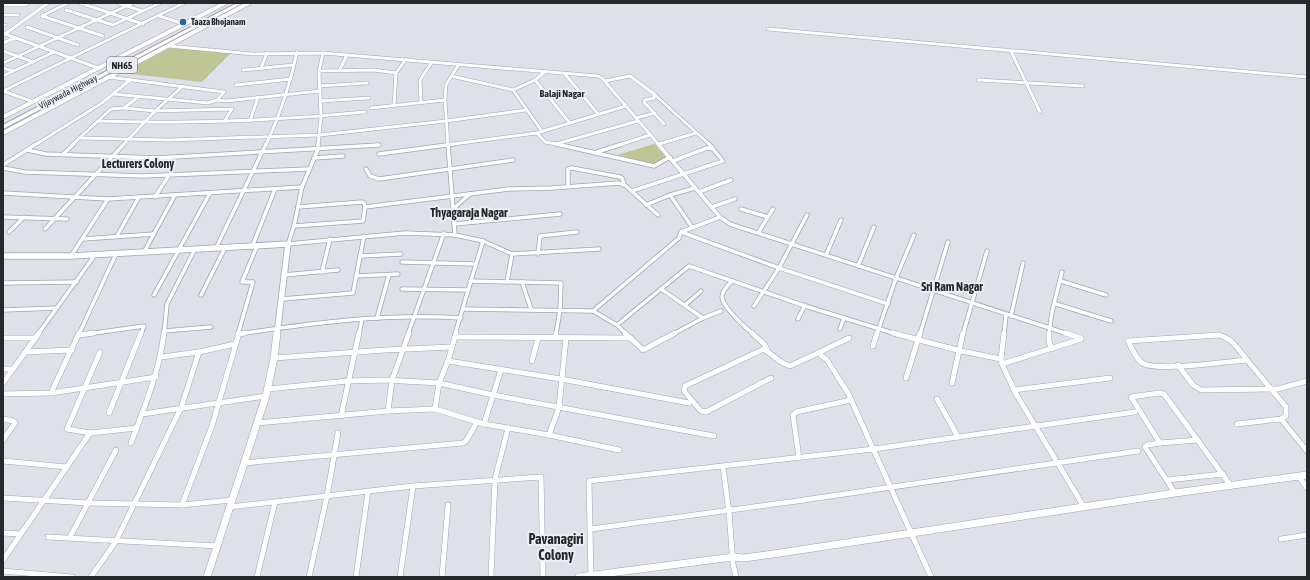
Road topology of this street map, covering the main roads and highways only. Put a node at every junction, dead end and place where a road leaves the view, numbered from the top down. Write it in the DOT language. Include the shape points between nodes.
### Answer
graph roads {
  1 [pos="231,3"];
  2 [pos="241,3"];
  3 [pos="67,90"];
  4 [pos="3,120"];
  5 [pos="3,127"];
  1 -- 3 [label="highway, Vijaywada Highway / NH65"];
  2 -- 3 [label="highway, Vijaywada Highway / NH65"];
  3 -- 4 [label="highway, Vijaywada Highway / NH65"];
  3 -- 5 [label="highway, Vijaywada Highway / NH65"];
}
